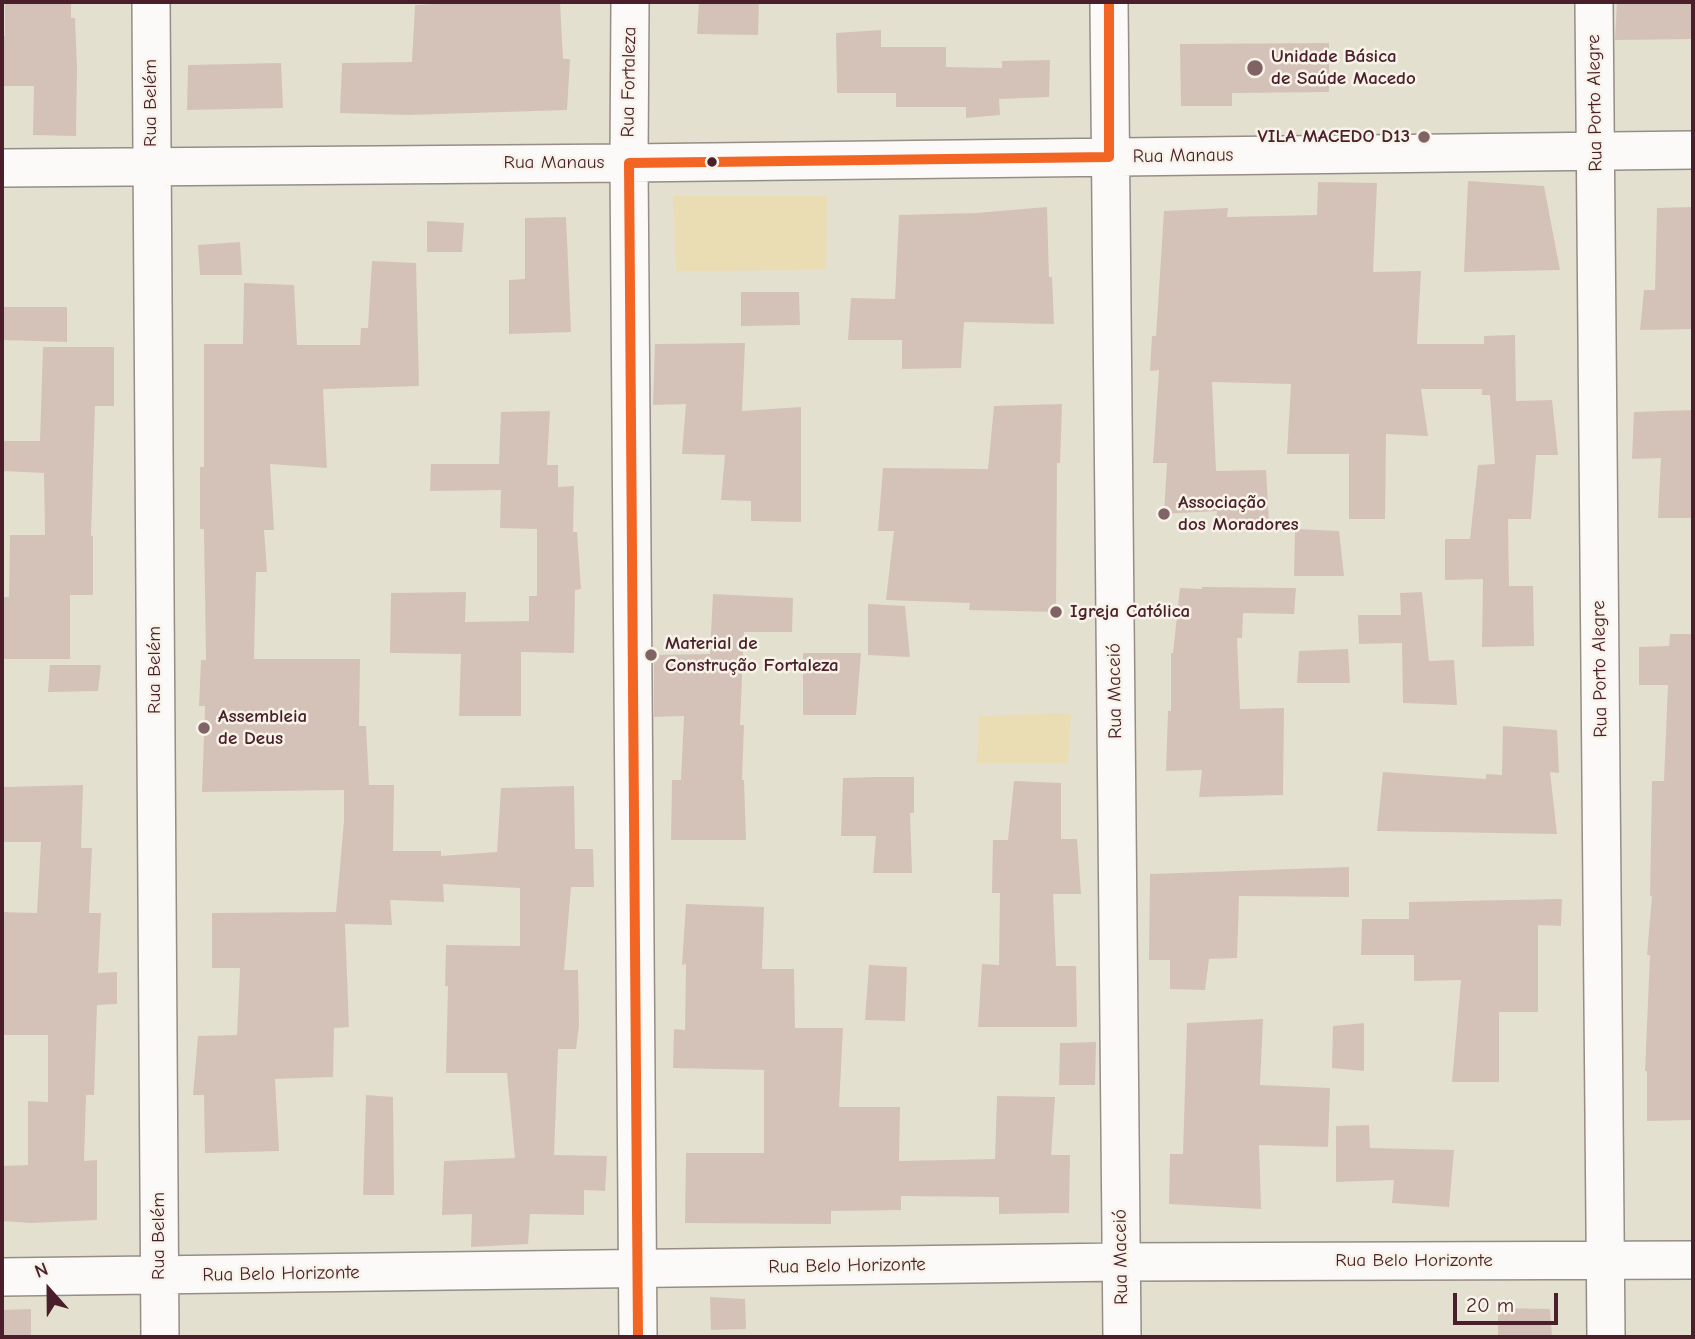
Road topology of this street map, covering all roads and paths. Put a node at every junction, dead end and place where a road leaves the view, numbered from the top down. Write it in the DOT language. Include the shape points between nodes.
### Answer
graph roads {
  1 [pos="151,2"];
  2 [pos="630,2"];
  3 [pos="1108,2"];
  4 [pos="1594,2"];
  5 [pos="1693,150"];
  6 [pos="1595,151"];
  7 [pos="1109,157"];
  8 [pos="629,163"];
  9 [pos="151,166"];
  10 [pos="2,168"];
  11 [pos="1605,1260"];
  12 [pos="1693,1260"];
  13 [pos="1120,1262"];
  14 [pos="637,1270"];
  15 [pos="159,1275"];
  16 [pos="2,1277"];
  17 [pos="160,1337"];
  18 [pos="638,1337"];
  19 [pos="1122,1337"];
  20 [pos="1606,1337"];
  1 -- 9 [label="street, Rua Belém"];
  2 -- 8 [label="street, Rua Fortaleza"];
  3 -- 7 [label="street, Rua Maceió"];
  4 -- 6 [label="street, Rua Porto Alegre"];
  5 -- 6 [label="street, Rua Manaus"];
  6 -- 7 [label="street, Rua Manaus"];
  6 -- 11 [label="street, Rua Porto Alegre"];
  7 -- 8 [label="street, Rua Manaus"];
  7 -- 13 [label="street, Rua Maceió"];
  8 -- 9 [label="street, Rua Manaus"];
  8 -- 14 [label="street, Rua Fortaleza"];
  9 -- 10 [label="street, Rua Manaus"];
  9 -- 15 [label="street, Rua Belém"];
  11 -- 12 [label="street, Rua Belo Horizonte"];
  11 -- 13 [label="street, Rua Belo Horizonte"];
  11 -- 20 [label="street, Rua Porto Alegre"];
  13 -- 14 [label="street, Rua Belo Horizonte"];
  13 -- 19 [label="street, Rua Maceió"];
  14 -- 15 [label="street, Rua Belo Horizonte"];
  14 -- 18 [label="street, Rua Fortaleza"];
  15 -- 16 [label="street, Rua Belo Horizonte"];
  15 -- 17 [label="street, Rua Belém"];
}
